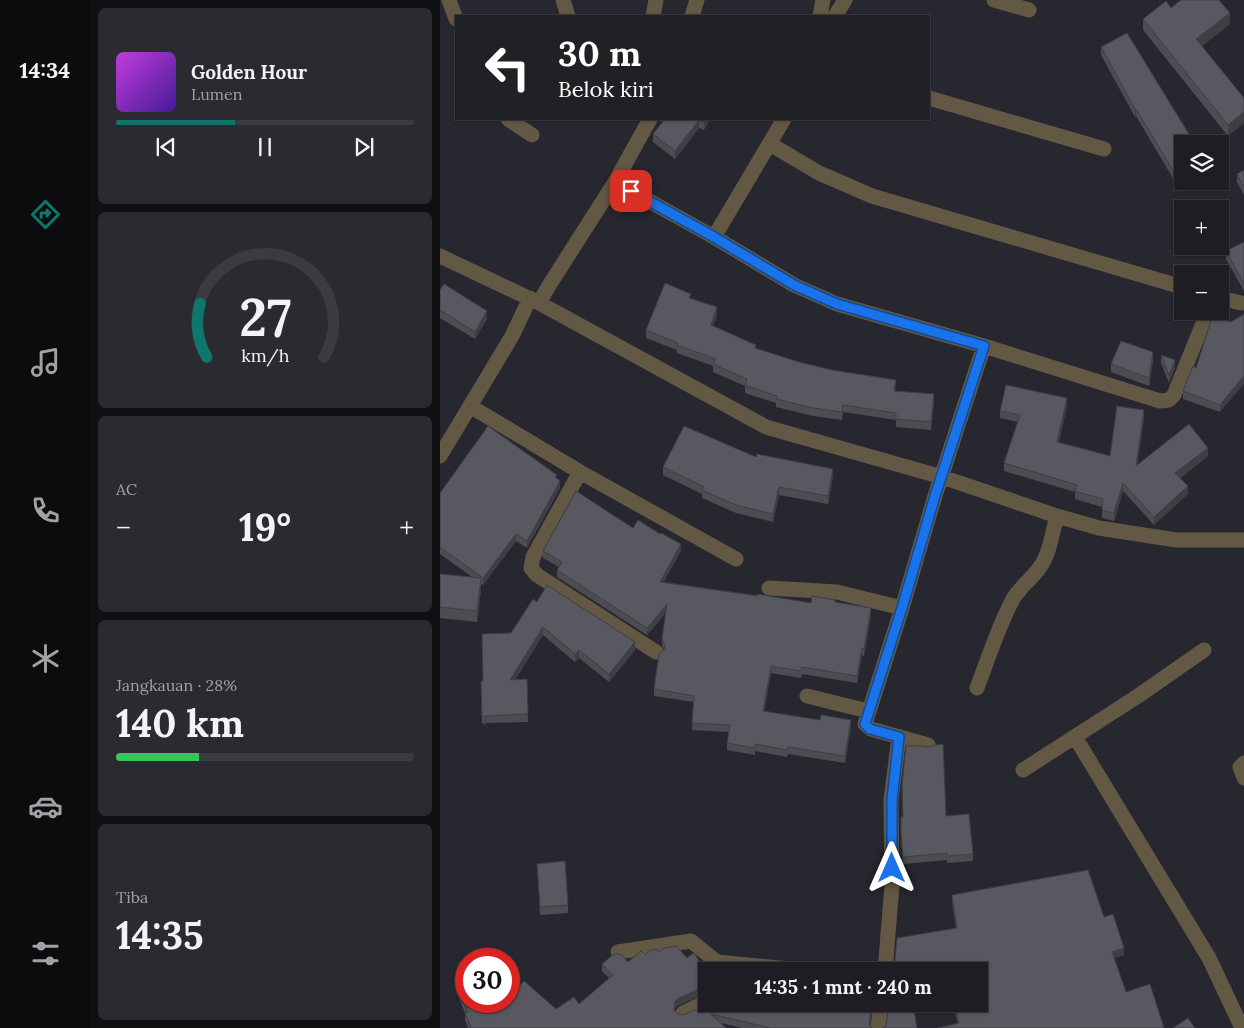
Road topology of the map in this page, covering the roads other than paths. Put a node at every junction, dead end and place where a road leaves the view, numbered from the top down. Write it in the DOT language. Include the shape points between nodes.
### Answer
graph roads {
  1 [pos="449,0"];
  2 [pos="563,0"];
  3 [pos="656,0"];
  4 [pos="697,0"];
  5 [pos="823,0"];
  6 [pos="845,0"];
  7 [pos="994,0"];
  8 [pos="1029,10"];
  9 [pos="568,15"];
  10 [pos="653,15"];
  11 [pos="692,15"];
  12 [pos="820,15"];
  13 [pos="836,15"];
  14 [pos="455,16"];
  15 [pos="930,98"];
  16 [pos="510,120"];
  17 [pos="649,120"];
  18 [pos="783,120"];
  19 [pos="532,135"];
  20 [pos="770,144"];
  21 [pos="1104,148"];
  22 [pos="615,182"];
  23 [pos="714,237"];
  24 [pos="440,256"];
  25 [pos="1174,285"];
  26 [pos="1229,300"];
  27 [pos="535,301"];
  28 [pos="1240,303"];
  29 [pos="1204,320"];
  30 [pos="984,346"];
  31 [pos="470,406"];
  32 [pos="440,456"];
  33 [pos="580,472"];
  34 [pos="942,477"];
  35 [pos="1057,516"];
  36 [pos="1244,540"];
  37 [pos="736,559"];
  38 [pos="769,588"];
  39 [pos="902,608"];
  40 [pos="1204,650"];
  41 [pos="656,652"];
  42 [pos="977,688"];
  43 [pos="808,696"];
  44 [pos="866,717"];
  45 [pos="899,737"];
  46 [pos="1075,737"];
  47 [pos="928,745"];
  48 [pos="1244,763"];
  49 [pos="1023,770"];
  50 [pos="1244,778"];
  51 [pos="618,952"];
  52 [pos="712,962"];
  53 [pos="886,962"];
  54 [pos="698,1006"];
  55 [pos="880,1012"];
  56 [pos="683,1013"];
  57 [pos="878,1028"];
  58 [pos="1242,1028"];
  1 -- 14 [label="street"];
  2 -- 9 [label="street"];
  3 -- 10 [label="street"];
  4 -- 11 [label="street"];
  5 -- 12 [label="street"];
  6 -- 13 [label="street"];
  7 -- 8 [label="street"];
  15 -- 21 [label="street"];
  16 -- 19 [label="street"];
  17 -- 22 [label="street"];
  18 -- 20 [label="street"];
  20 -- 23 [label="street"];
  20 -- 25 [label="street" via="819,173 872,196"];
  22 -- 23 [label="street"];
  22 -- 27 [label="street" via="550,284"];
  23 -- 30 [label="street" via="794,285 837,304"];
  24 -- 27 [label="street"];
  26 -- 28 [label="street"];
  27 -- 31 [label="street"];
  27 -- 34 [label="street" via="766,427"];
  29 -- 30 [label="street" via="1174,395 1160,401"];
  30 -- 34 [label="street"];
  31 -- 32 [label="street"];
  31 -- 33 [label="street"];
  33 -- 37 [label="street"];
  33 -- 41 [label="street" via="533,557 532,568 537,575"];
  34 -- 35 [label="street"];
  34 -- 39 [label="street"];
  35 -- 36 [label="street" via="1100,528 1176,540"];
  35 -- 42 [label="street" via="1044,560 1013,599"];
  38 -- 39 [label="street" via="837,592"];
  39 -- 44 [label="street"];
  40 -- 46 [label="street"];
  43 -- 44 [label="street"];
  44 -- 45 [label="street" via="870,729"];
  45 -- 47 [label="street"];
  45 -- 53 [label="street" via="892,800 892,885"];
  46 -- 49 [label="street"];
  46 -- 58 [label="street" via="1209,958"];
  48 -- 50 [label="street" via="1240,767"];
  51 -- 52 [label="street" via="691,941"];
  54 -- 56 [label="street"];
  55 -- 57 [label="street"];
}
